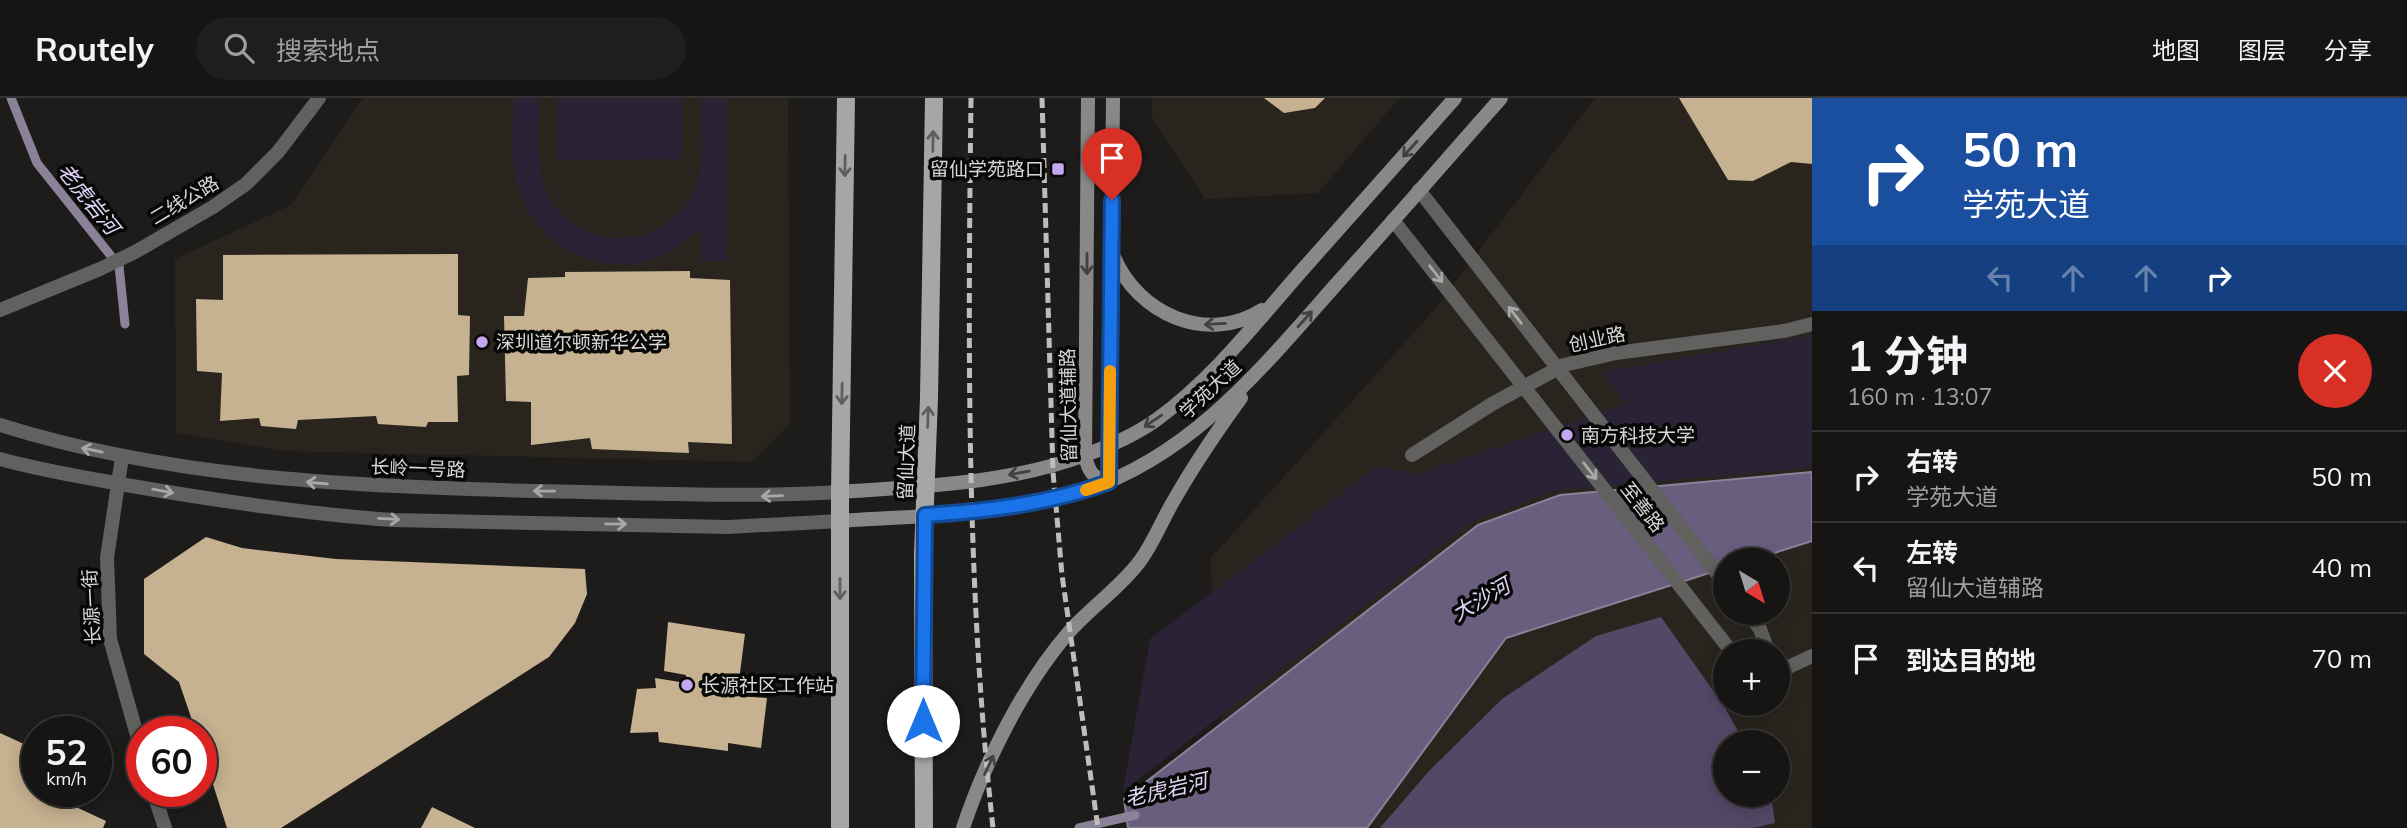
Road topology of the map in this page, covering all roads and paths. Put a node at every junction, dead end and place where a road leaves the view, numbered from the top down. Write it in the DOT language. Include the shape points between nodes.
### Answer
graph roads {
  1 [pos="319,98"];
  2 [pos="846,98"];
  3 [pos="934,98"];
  4 [pos="1088,98"];
  5 [pos="1113,98"];
  6 [pos="1455,98"];
  7 [pos="1501,98"];
  8 [pos="1419,190"];
  9 [pos="1393,220"];
  10 [pos="1111,250"];
  11 [pos="1277,299"];
  12 [pos="0,310"];
  13 [pos="1812,324"];
  14 [pos="1557,369"];
  15 [pos="1259,370"];
  16 [pos="1524,386"];
  17 [pos="0,425"];
  18 [pos="1110,445"];
  19 [pos="1085,455"];
  20 [pos="1412,456"];
  21 [pos="122,457"];
  22 [pos="0,459"];
  23 [pos="1109,482"];
  24 [pos="118,483"];
  25 [pos="926,485"];
  26 [pos="840,492"];
  27 [pos="925,515"];
  28 [pos="840,520"];
  29 [pos="1713,568"];
  30 [pos="1722,639"];
  31 [pos="1812,656"];
  32 [pos="1790,666"];
  33 [pos="132,716"];
  34 [pos="158,807"];
  35 [pos="164,828"];
  36 [pos="840,828"];
  37 [pos="924,828"];
  38 [pos="963,828"];
  1 -- 12 [label="street, 二线公路" via="278,152 246,184 213,207 100,269"];
  2 -- 26 [label="main road, one-way"];
  25 -- 3 [label="main road, 留仙大道, one-way"];
  4 -- 19 [label="main road, 留仙大道辅路, one-way"];
  5 -- 10 [label="main road, 留仙大道辅路"];
  6 -- 11 [label="main road, 学苑大道, one-way"];
  7 -- 8 [label="main road, 学苑大道"];
  8 -- 9 [label="main road, 学苑大道"];
  14 -- 8 [label="street, 至善路, one-way"];
  15 -- 9 [label="main road, 学苑大道, one-way"];
  9 -- 16 [label="street, 至善路, one-way"];
  11 -- 10 [label="main road, one-way" via="1237,322 1188,323 1140,295 1127,282"];
  10 -- 18 [label="main road, 留仙大道辅路"];
  11 -- 18 [label="main road, 学苑大道, one-way" via="1182,398 1156,420"];
  13 -- 14 [label="street, 创业路" via="1616,353"];
  14 -- 16 [label="street, 创业路"];
  14 -- 29 [label="street, 至善路"];
  15 -- 23 [label="main road, 学苑大道" via="1178,444"];
  38 -- 15 [label="main road, one-way" via="991,761 1049,657 1070,630 1131,572"];
  16 -- 20 [label="street, 创业路"];
  16 -- 30 [label="street, 至善路, one-way"];
  21 -- 17 [label="street, 长岭一号路, one-way"];
  18 -- 19 [label="main road, 学苑大道"];
  18 -- 23 [label="main road, 留仙大道辅路"];
  19 -- 23 [label="main road, 留仙大道辅路" via="1090,472"];
  19 -- 25 [label="main road, 学苑大道, one-way" via="1010,474"];
  21 -- 24 [label="street, 长源一街"];
  26 -- 21 [label="street, 长岭一号路, one-way" via="762,496 388,487 254,477"];
  22 -- 24 [label="street"];
  23 -- 27 [label="main road, 学苑大道" via="1028,505"];
  24 -- 28 [label="street, one-way" via="290,511 393,520 728,527"];
  24 -- 33 [label="street, 长源一街" via="107,558 110,639"];
  25 -- 26 [label="main road, 学苑大道"];
  25 -- 27 [label="main road, 留仙大道"];
  26 -- 28 [label="main road"];
  27 -- 28 [label="main road, 学苑大道"];
  27 -- 37 [label="main road, 留仙大道"];
  28 -- 36 [label="main road, one-way"];
  31 -- 32 [label="street"];
  34 -- 35 [label="street"];
}
